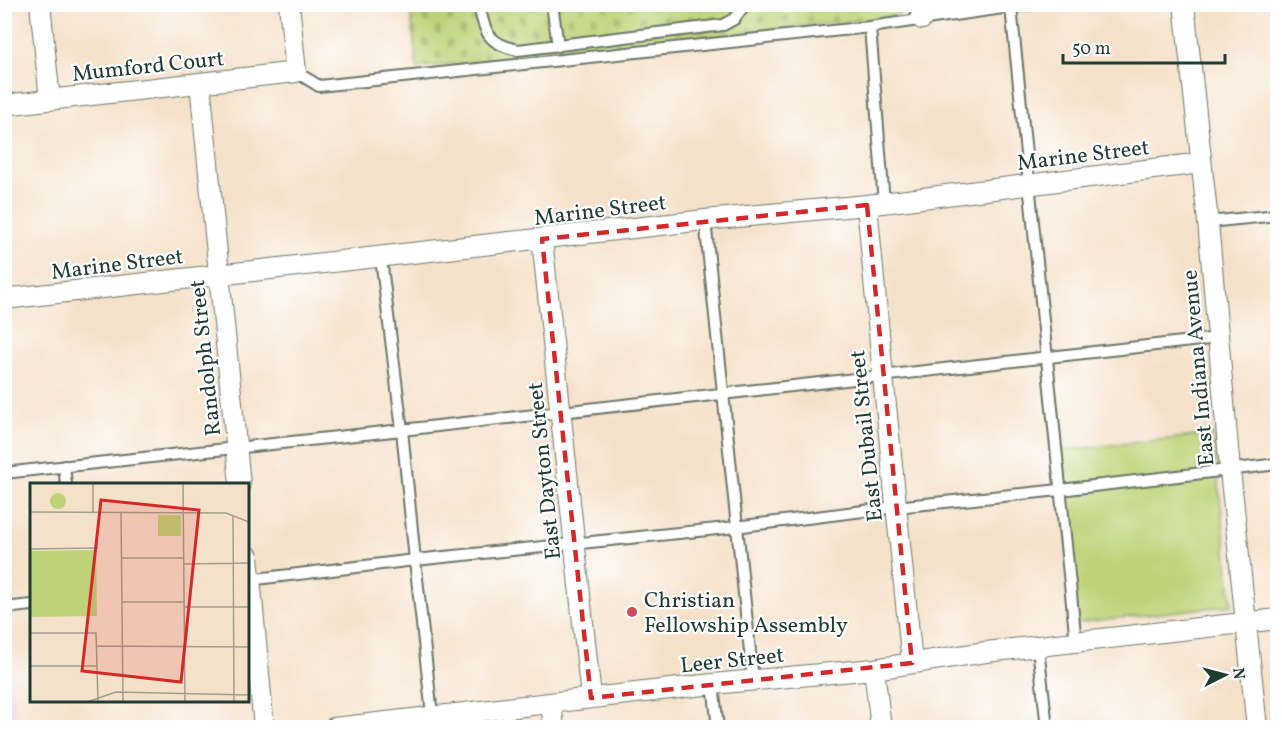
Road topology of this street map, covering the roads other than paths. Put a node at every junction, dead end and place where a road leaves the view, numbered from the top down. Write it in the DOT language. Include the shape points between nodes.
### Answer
graph roads {
  1 [pos="40,4"];
  2 [pos="289,4"];
  3 [pos="479,4"];
  4 [pos="552,4"];
  5 [pos="745,4"];
  6 [pos="1032,4"];
  7 [pos="1184,4"];
  8 [pos="1011,7"];
  9 [pos="921,12"];
  10 [pos="870,27"];
  11 [pos="558,46"];
  12 [pos="296,72"];
  13 [pos="200,83"];
  14 [pos="50,100"];
  15 [pos="4,105"];
  16 [pos="1201,164"];
  17 [pos="1029,185"];
  18 [pos="875,204"];
  19 [pos="1278,215"];
  20 [pos="705,220"];
  21 [pos="1208,222"];
  22 [pos="542,239"];
  23 [pos="381,258"];
  24 [pos="220,275"];
  25 [pos="4,299"];
  26 [pos="1218,338"];
  27 [pos="1047,357"];
  28 [pos="883,376"];
  29 [pos="724,394"];
  30 [pos="561,412"];
  31 [pos="402,430"];
  32 [pos="237,449"];
  33 [pos="1278,464"];
  34 [pos="64,466"];
  35 [pos="1230,470"];
  36 [pos="4,473"];
  37 [pos="66,483"];
  38 [pos="240,483"];
  39 [pos="1060,490"];
  40 [pos="896,507"];
  41 [pos="737,526"];
  42 [pos="575,544"];
  43 [pos="415,560"];
  44 [pos="249,580"];
  45 [pos="30,605"];
  46 [pos="4,608"];
  47 [pos="1278,619"];
  48 [pos="1246,622"];
  49 [pos="1076,643"];
  50 [pos="1038,647"];
  51 [pos="912,663"];
  52 [pos="874,669"];
  53 [pos="753,680"];
  54 [pos="713,684"];
  55 [pos="591,698"];
  56 [pos="551,703"];
  57 [pos="432,715"];
  58 [pos="264,728"];
  59 [pos="334,728"];
  60 [pos="554,728"];
  61 [pos="718,728"];
  62 [pos="881,728"];
  63 [pos="1047,728"];
  64 [pos="1257,728"];
  1 -- 14 [label="street"];
  2 -- 12 [label="street"];
  3 -- 11 [label="lane" via="484,28 504,47 518,50"];
  4 -- 11 [label="lane"];
  5 -- 11 [label="lane" via="734,19 723,25"];
  6 -- 8 [label="lane"];
  7 -- 16 [label="street, East Indiana Avenue"];
  8 -- 9 [label="lane"];
  8 -- 17 [label="lane"];
  9 -- 10 [label="lane"];
  10 -- 12 [label="lane" via="319,86"];
  10 -- 18 [label="lane"];
  12 -- 13 [label="street, Mumford Court"];
  13 -- 14 [label="street, Mumford Court"];
  13 -- 24 [label="street, Randolph Street"];
  14 -- 15 [label="street, Mumford Court"];
  16 -- 17 [label="street, Marine Street"];
  16 -- 21 [label="street, East Indiana Avenue"];
  17 -- 18 [label="street, Marine Street"];
  17 -- 27 [label="lane"];
  18 -- 20 [label="street, Marine Street"];
  18 -- 28 [label="street, East Dubail Street"];
  19 -- 21 [label="lane"];
  20 -- 22 [label="street, Marine Street"];
  20 -- 29 [label="lane"];
  21 -- 26 [label="street, East Indiana Avenue"];
  22 -- 23 [label="street, Marine Street"];
  22 -- 30 [label="street, East Dayton Street"];
  23 -- 24 [label="street, Marine Street"];
  23 -- 31 [label="lane"];
  24 -- 25 [label="street, Marine Street"];
  24 -- 32 [label="street, Randolph Street"];
  26 -- 27 [label="lane"];
  26 -- 35 [label="street, East Indiana Avenue"];
  27 -- 28 [label="lane"];
  27 -- 39 [label="lane"];
  28 -- 29 [label="lane"];
  28 -- 40 [label="street, East Dubail Street"];
  29 -- 30 [label="lane"];
  29 -- 41 [label="lane"];
  30 -- 31 [label="lane"];
  30 -- 42 [label="street, East Dayton Street"];
  31 -- 32 [label="lane"];
  31 -- 43 [label="lane"];
  32 -- 34 [label="lane"];
  32 -- 38 [label="street, Randolph Street"];
  33 -- 35 [label="lane"];
  34 -- 36 [label="lane"];
  34 -- 37 [label="lane"];
  35 -- 39 [label="lane"];
  35 -- 48 [label="street, East Indiana Avenue"];
  39 -- 40 [label="lane"];
  39 -- 49 [label="lane"];
  40 -- 41 [label="lane"];
  40 -- 51 [label="street, East Dubail Street"];
  41 -- 42 [label="lane"];
  41 -- 53 [label="lane"];
  42 -- 43 [label="lane"];
  42 -- 55 [label="street, East Dayton Street"];
  43 -- 44 [label="lane"];
  43 -- 57 [label="lane"];
  44 -- 58 [label="street"];
  45 -- 46 [label="lane"];
  47 -- 48 [label="street, Leer Street"];
  48 -- 49 [label="street, Leer Street"];
  48 -- 64 [label="street, East Indiana Avenue"];
  49 -- 50 [label="street, Leer Street"];
  50 -- 51 [label="street, Leer Street"];
  50 -- 63 [label="lane"];
  51 -- 52 [label="street, Leer Street"];
  52 -- 53 [label="street, Leer Street"];
  52 -- 62 [label="street"];
  53 -- 54 [label="street, Leer Street"];
  54 -- 55 [label="street, Leer Street"];
  54 -- 61 [label="lane"];
  55 -- 56 [label="street, Leer Street"];
  56 -- 57 [label="street, Leer Street"];
  56 -- 60 [label="street"];
  57 -- 59 [label="street, Leer Street"];
}
